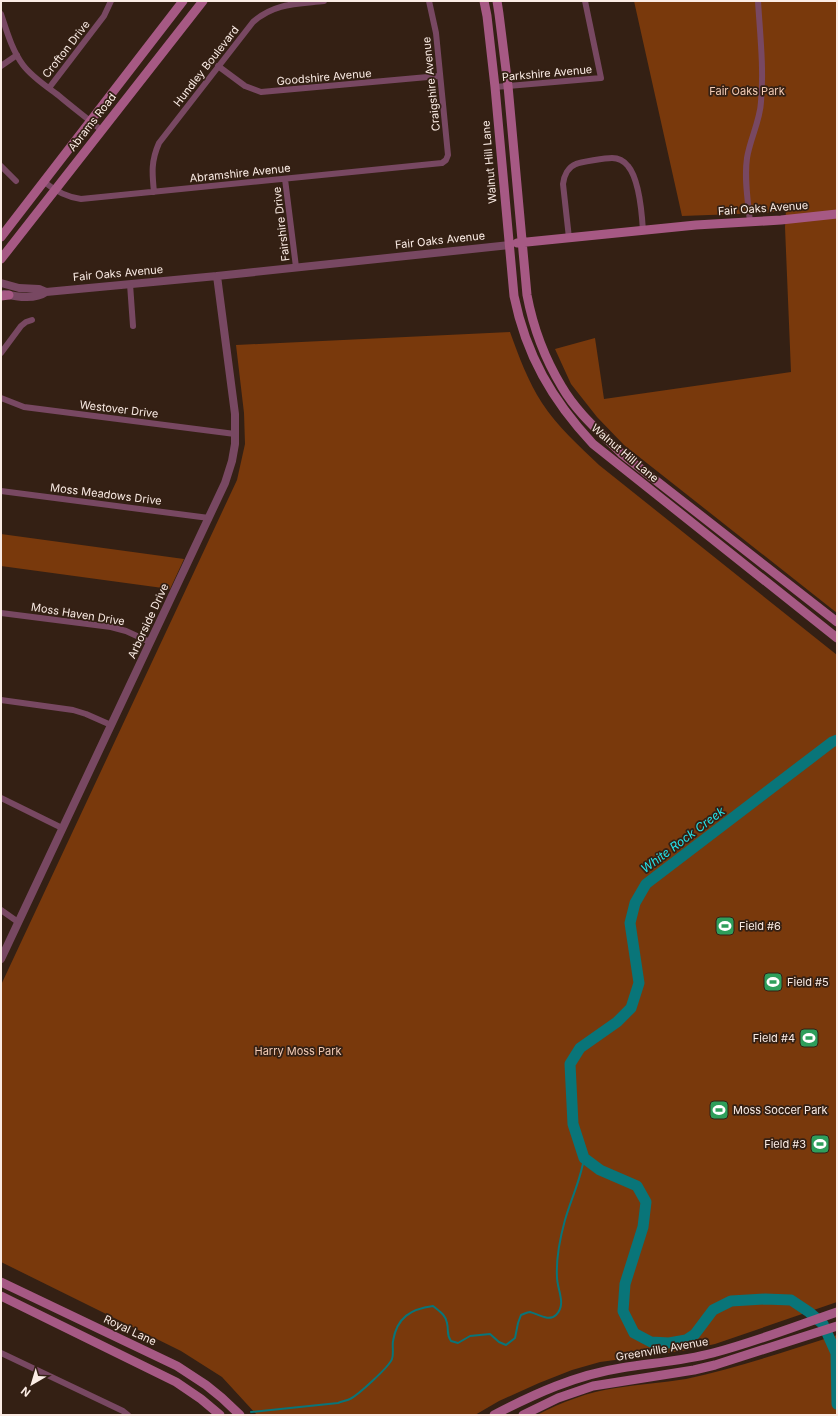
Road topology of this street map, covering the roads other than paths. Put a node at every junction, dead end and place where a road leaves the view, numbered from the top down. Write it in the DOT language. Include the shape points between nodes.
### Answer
graph roads {
  1 [pos="111,1"];
  2 [pos="183,1"];
  3 [pos="203,1"];
  4 [pos="324,1"];
  5 [pos="429,1"];
  6 [pos="484,1"];
  7 [pos="497,1"];
  8 [pos="585,1"];
  9 [pos="758,1"];
  10 [pos="300,2"];
  11 [pos="1,14"];
  12 [pos="17,56"];
  13 [pos="1,66"];
  14 [pos="218,66"];
  15 [pos="439,76"];
  16 [pos="508,86"];
  17 [pos="494,87"];
  18 [pos="49,88"];
  19 [pos="90,121"];
  20 [pos="101,130"];
  21 [pos="442,163"];
  22 [pos="1,166"];
  23 [pos="285,179"];
  24 [pos="16,181"];
  25 [pos="43,182"];
  26 [pos="54,190"];
  27 [pos="154,192"];
  28 [pos="837,214"];
  29 [pos="750,222"];
  30 [pos="643,231"];
  31 [pos="1,237"];
  32 [pos="569,238"];
  33 [pos="523,243"];
  34 [pos="510,244"];
  35 [pos="1,259"];
  36 [pos="296,267"];
  37 [pos="217,276"];
  38 [pos="1,283"];
  39 [pos="130,284"];
  40 [pos="46,292"];
  41 [pos="4,295"];
  42 [pos="32,320"];
  43 [pos="133,326"];
  44 [pos="1,353"];
  45 [pos="1,398"];
  46 [pos="235,434"];
  47 [pos="1,491"];
  48 [pos="209,518"];
  49 [pos="1,613"];
  50 [pos="837,622"];
  51 [pos="837,638"];
  52 [pos="150,642"];
  53 [pos="1,700"];
  54 [pos="111,725"];
  55 [pos="1,798"];
  56 [pos="62,828"];
  57 [pos="1,910"];
  58 [pos="18,922"];
  59 [pos="1,959"];
  60 [pos="1,1282"];
  61 [pos="1,1296"];
  62 [pos="837,1312"];
  63 [pos="837,1326"];
  64 [pos="1,1353"];
  65 [pos="128,1415"];
  66 [pos="220,1415"];
  67 [pos="240,1415"];
  68 [pos="494,1415"];
  69 [pos="523,1415"];
  1 -- 18 [label="street, Crofton Drive" via="104,16"];
  2 -- 19 [label="main road, Abrams Road"];
  3 -- 20 [label="main road, Abrams Road"];
  4 -- 10 [label="street, Hundley Boulevard"];
  5 -- 15 [label="street, Craigshire Avenue" via="436,33"];
  6 -- 17 [label="main road, Walnut Hill Lane"];
  7 -- 16 [label="main road, Walnut Hill Lane"];
  8 -- 16 [label="street, Parkshire Avenue" via="601,78"];
  9 -- 29 [label="street" via="762,83 761,103 747,158"];
  10 -- 14 [label="street, Hundley Boulevard" via="262,14"];
  11 -- 12 [label="street"];
  12 -- 13 [label="street"];
  12 -- 18 [label="street" via="32,75"];
  14 -- 15 [label="street, Goodshire Avenue" via="245,86 261,92"];
  14 -- 27 [label="street, Hundley Boulevard" via="159,143 153,158"];
  15 -- 21 [label="street, Craigshire Avenue" via="448,155"];
  16 -- 17 [label="street, Parkshire Avenue"];
  16 -- 33 [label="main road, Walnut Hill Lane"];
  17 -- 34 [label="main road, Walnut Hill Lane"];
  18 -- 19 [label="street"];
  19 -- 20 [label="street"];
  19 -- 25 [label="main road, Abrams Road"];
  20 -- 26 [label="main road, Abrams Road"];
  21 -- 23 [label="street, Abramshire Avenue"];
  22 -- 24 [label="street"];
  23 -- 27 [label="street, Abramshire Avenue"];
  23 -- 36 [label="street, Fairshire Drive"];
  25 -- 26 [label="street, Abramshire Avenue"];
  25 -- 31 [label="main road, Abrams Road"];
  26 -- 27 [label="street, Abramshire Avenue" via="81,199"];
  26 -- 35 [label="main road, Abrams Road"];
  28 -- 29 [label="main road, Fair Oaks Avenue"];
  29 -- 30 [label="main road, Fair Oaks Avenue"];
  30 -- 32 [label="main road, Fair Oaks Avenue"];
  30 -- 32 [label="street" via="641,205 632,172 628,165 612,158 576,164 569,168 564,176"];
  32 -- 33 [label="main road, Fair Oaks Avenue"];
  33 -- 34 [label="main road, Fair Oaks Avenue"];
  33 -- 50 [label="main road, Walnut Hill Lane" via="527,295 534,325 550,366 576,406 622,454"];
  34 -- 36 [label="street, Fair Oaks Avenue"];
  34 -- 51 [label="main road, Walnut Hill Lane" via="514,296 519,318 535,363 568,416 593,444 616,463"];
  36 -- 37 [label="street, Fair Oaks Avenue"];
  37 -- 39 [label="street, Fair Oaks Avenue"];
  37 -- 46 [label="street, Arborside Drive" via="235,414"];
  38 -- 40 [label="street, Fair Oaks Avenue"];
  39 -- 40 [label="street, Fair Oaks Avenue"];
  39 -- 43 [label="street"];
  40 -- 41 [label="street, Fair Oaks Avenue" via="40,296"];
  42 -- 44 [label="street" via="21,326"];
  45 -- 46 [label="street, Westover Drive" via="24,407"];
  46 -- 48 [label="street, Arborside Drive" via="232,461"];
  47 -- 48 [label="street, Moss Meadows Drive"];
  48 -- 52 [label="street, Arborside Drive"];
  49 -- 52 [label="street, Moss Haven Drive" via="111,627"];
  52 -- 54 [label="street, Arborside Drive"];
  53 -- 54 [label="street" via="73,710"];
  54 -- 56 [label="street, Arborside Drive"];
  55 -- 56 [label="street"];
  56 -- 58 [label="street, Arborside Drive"];
  57 -- 58 [label="street"];
  58 -- 59 [label="street, Arborside Drive"];
  60 -- 67 [label="main road, Royal Lane" via="177,1366 206,1385"];
  61 -- 66 [label="main road" via="176,1382"];
  62 -- 68 [label="main road, Greenville Avenue" via="712,1353 590,1374 517,1402"];
  63 -- 69 [label="main road" via="715,1365 593,1386 558,1398"];
  64 -- 65 [label="street"];
}
